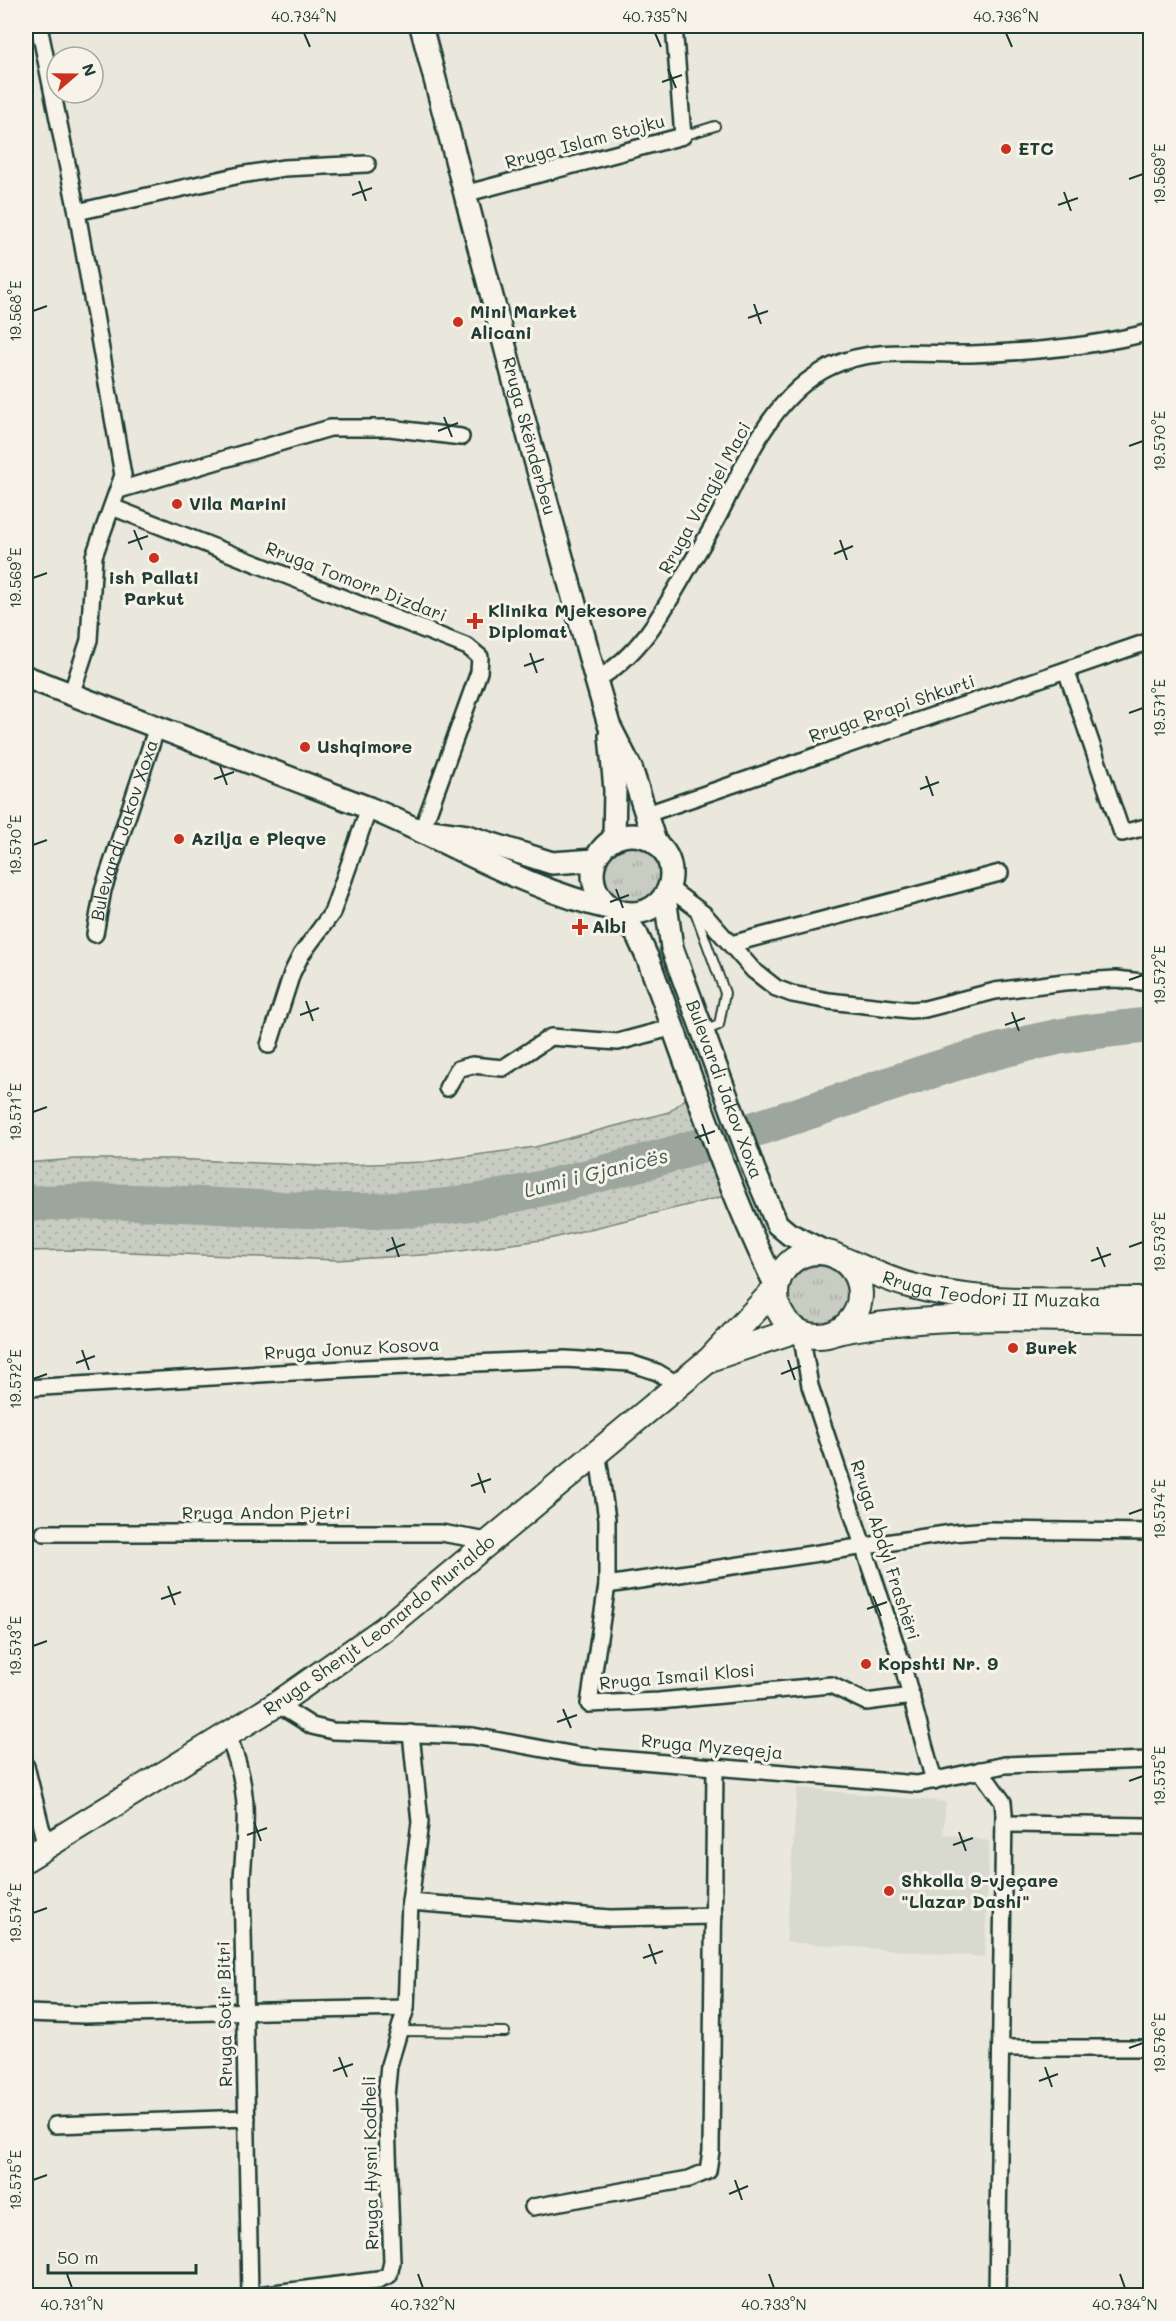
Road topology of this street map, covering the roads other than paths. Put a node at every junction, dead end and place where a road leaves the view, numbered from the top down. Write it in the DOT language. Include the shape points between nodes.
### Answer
graph roads {
  1 [pos="39,26"];
  2 [pos="421,26"];
  3 [pos="674,26"];
  4 [pos="715,126"];
  5 [pos="683,136"];
  6 [pos="366,164"];
  7 [pos="464,194"];
  8 [pos="78,212"];
  9 [pos="1150,332"];
  10 [pos="462,437"];
  11 [pos="119,490"];
  12 [pos="112,507"];
  13 [pos="1150,641"];
  14 [pos="1065,670"];
  15 [pos="26,677"];
  16 [pos="596,680"];
  17 [pos="71,695"];
  18 [pos="609,725"];
  19 [pos="157,727"];
  20 [pos="369,808"];
  21 [pos="647,814"];
  22 [pos="1150,826"];
  23 [pos="422,830"];
  24 [pos="614,839"];
  25 [pos="655,842"];
  26 [pos="595,860"];
  27 [pos="1000,873"];
  28 [pos="667,892"];
  29 [pos="693,905"];
  30 [pos="617,911"];
  31 [pos="95,934"];
  32 [pos="731,944"];
  33 [pos="1150,983"];
  34 [pos="674,1027"];
  35 [pos="702,1031"];
  36 [pos="269,1045"];
  37 [pos="447,1089"];
  38 [pos="832,1255"];
  39 [pos="776,1287"];
  40 [pos="1150,1300"];
  41 [pos="1150,1320"];
  42 [pos="798,1331"];
  43 [pos="837,1332"];
  44 [pos="710,1359"];
  45 [pos="677,1384"];
  46 [pos="26,1388"];
  47 [pos="597,1450"];
  48 [pos="1150,1532"];
  49 [pos="44,1533"];
  50 [pos="488,1541"];
  51 [pos="863,1548"];
  52 [pos="607,1585"];
  53 [pos="912,1696"];
  54 [pos="277,1704"];
  55 [pos="411,1732"];
  56 [pos="227,1735"];
  57 [pos="1150,1760"];
  58 [pos="26,1766"];
  59 [pos="716,1767"];
  60 [pos="980,1770"];
  61 [pos="934,1781"];
  62 [pos="1004,1824"];
  63 [pos="1150,1827"];
  64 [pos="46,1847"];
  65 [pos="26,1859"];
  66 [pos="410,1902"];
  67 [pos="714,1916"];
  68 [pos="406,2008"];
  69 [pos="26,2013"];
  70 [pos="245,2013"];
  71 [pos="399,2031"];
  72 [pos="505,2032"];
  73 [pos="1001,2048"];
  74 [pos="1150,2048"];
  75 [pos="247,2118"];
  76 [pos="55,2125"];
  77 [pos="533,2207"];
  78 [pos="323,2291"];
  79 [pos="250,2295"];
  80 [pos="997,2295"];
  1 -- 8 [label="street"];
  2 -- 7 [label="main road, Rruga Skënderbeu"];
  3 -- 5 [label="street"];
  4 -- 5 [label="lane, Rruga Islam Stojku"];
  5 -- 7 [label="street, Rruga Islam Stojku"];
  6 -- 8 [label="street" via="284,168 240,175"];
  7 -- 16 [label="main road, Rruga Skënderbeu"];
  8 -- 11 [label="street" via="122,465"];
  9 -- 16 [label="street, Rruga Vangjel Maci" via="1063,347 974,354 855,356 828,367 795,393 754,442 719,514 656,623 622,663"];
  10 -- 11 [label="street" via="390,428 330,428"];
  11 -- 12 [label="street"];
  12 -- 17 [label="street" via="94,556 89,639"];
  12 -- 23 [label="street, Rruga Tomorr Dizdari" via="468,647 480,657"];
  13 -- 14 [label="street, Rruga Rrapi Shkurti"];
  14 -- 21 [label="street, Rruga Rrapi Shkurti"];
  14 -- 22 [label="street" via="1122,833"];
  15 -- 17 [label="main road, Bulevardi Jakov Xoxa"];
  16 -- 18 [label="main road, Rruga Skënderbeu"];
  17 -- 19 [label="main road, Bulevardi Jakov Xoxa"];
  18 -- 21 [label="main road, Rruga Skënderbeu" via="625,754"];
  18 -- 24 [label="main road" via="615,790"];
  19 -- 20 [label="main road, Bulevardi Jakov Xoxa"];
  19 -- 31 [label="street, Bulevardi Jakov Xoxa" via="103,890"];
  20 -- 23 [label="main road, Bulevardi Jakov Xoxa"];
  20 -- 36 [label="street" via="332,913 292,972"];
  21 -- 25 [label="main road, Rruga Skënderbeu"];
  23 -- 26 [label="main road, Bulevardi Jakov Xoxa" via="460,834 552,863"];
  23 -- 30 [label="main road, Bulevardi Jakov Xoxa" via="462,852 576,899"];
  24 -- 25 [label="main road" via="631,835"];
  24 -- 26 [label="main road"];
  25 -- 28 [label="main road" via="670,863"];
  26 -- 30 [label="main road" via="595,888"];
  27 -- 32 [label="street"];
  28 -- 29 [label="street"];
  28 -- 30 [label="main road" via="650,910 631,914"];
  28 -- 35 [label="main road, Bulevardi Jakov Xoxa" via="669,935"];
  29 -- 32 [label="street"];
  29 -- 35 [label="lane" via="724,993 719,1025"];
  30 -- 34 [label="main road, Bulevardi Jakov Xoxa" via="638,935"];
  32 -- 33 [label="street" via="753,970 776,988 874,1007 925,1009 994,991 1064,981 1116,979"];
  34 -- 37 [label="street, Bulevardi Jakov Xoxa" via="618,1042 550,1037 503,1068 472,1065 458,1069"];
  34 -- 39 [label="main road, Bulevardi Jakov Xoxa" via="730,1179"];
  35 -- 38 [label="main road, Bulevardi Jakov Xoxa" via="777,1224"];
  38 -- 39 [label="main road" via="811,1252 797,1257 785,1267"];
  38 -- 40 [label="main road, Rruga Teodori II Muzaka" via="885,1278 945,1293 1002,1298"];
  38 -- 43 [label="main road" via="855,1274 860,1294 852,1318"];
  39 -- 42 [label="main road" via="780,1312"];
  39 -- 44 [label="main road, Rruga Shenjt Leonardo Murialdo"];
  41 -- 43 [label="main road, Rruga Teodori II Muzaka" via="928,1318"];
  42 -- 43 [label="main road" via="815,1336"];
  42 -- 44 [label="main road, Rruga Shenjt Leonardo Murialdo"];
  42 -- 51 [label="street, Rruga Abdyl Frashëri" via="810,1386"];
  44 -- 45 [label="main road, Rruga Shenjt Leonardo Murialdo"];
  45 -- 46 [label="street, Rruga Jonuz Kosova" via="630,1363 565,1359"];
  45 -- 47 [label="main road, Rruga Shenjt Leonardo Murialdo"];
  47 -- 50 [label="main road, Rruga Shenjt Leonardo Murialdo"];
  47 -- 52 [label="street, Rruga Ismail Klosi" via="606,1507"];
  48 -- 51 [label="street" via="989,1530"];
  49 -- 50 [label="street, Rruga Andon Pjetri" via="441,1533"];
  50 -- 54 [label="main road, Rruga Shenjt Leonardo Murialdo" via="384,1629"];
  51 -- 52 [label="street"];
  51 -- 53 [label="street, Rruga Abdyl Frashëri"];
  52 -- 53 [label="street, Rruga Ismail Klosi" via="589,1704 831,1685 866,1702"];
  53 -- 61 [label="street, Rruga Abdyl Frashëri"];
  54 -- 55 [label="street, Rruga Myzeqeja" via="312,1726 333,1731"];
  54 -- 56 [label="main road, Rruga Shenjt Leonardo Murialdo"];
  55 -- 59 [label="street, Rruga Myzeqeja" via="472,1736 581,1756"];
  55 -- 66 [label="street, Rruga Hysni Kodheli" via="420,1822"];
  56 -- 64 [label="main road, Rruga Shenjt Leonardo Murialdo"];
  56 -- 70 [label="street, Rruga Sotir Bitri" via="240,1761 246,1810 242,1878"];
  57 -- 60 [label="street, Rruga Myzeqeja" via="1005,1765"];
  58 -- 64 [label="street"];
  59 -- 61 [label="street, Rruga Myzeqeja" via="917,1784"];
  59 -- 67 [label="street"];
  60 -- 61 [label="street, Rruga Myzeqeja"];
  60 -- 62 [label="street" via="1003,1802"];
  62 -- 63 [label="street"];
  62 -- 73 [label="street"];
  64 -- 65 [label="main road, Rruga Shenjt Leonardo Murialdo"];
  66 -- 67 [label="street" via="610,1918"];
  66 -- 68 [label="street, Rruga Hysni Kodheli"];
  67 -- 77 [label="street" via="708,2170 689,2179"];
  68 -- 70 [label="street"];
  68 -- 71 [label="street, Rruga Hysni Kodheli"];
  69 -- 70 [label="street"];
  70 -- 75 [label="street, Rruga Sotir Bitri"];
  71 -- 72 [label="lane"];
  71 -- 78 [label="street, Rruga Hysni Kodheli" via="386,2096 392,2262 389,2275"];
  73 -- 74 [label="street"];
  73 -- 80 [label="street"];
  75 -- 76 [label="street"];
  75 -- 79 [label="street, Rruga Sotir Bitri"];
  78 -- 79 [label="street, Rruga Hysni Kodheli"];
}
